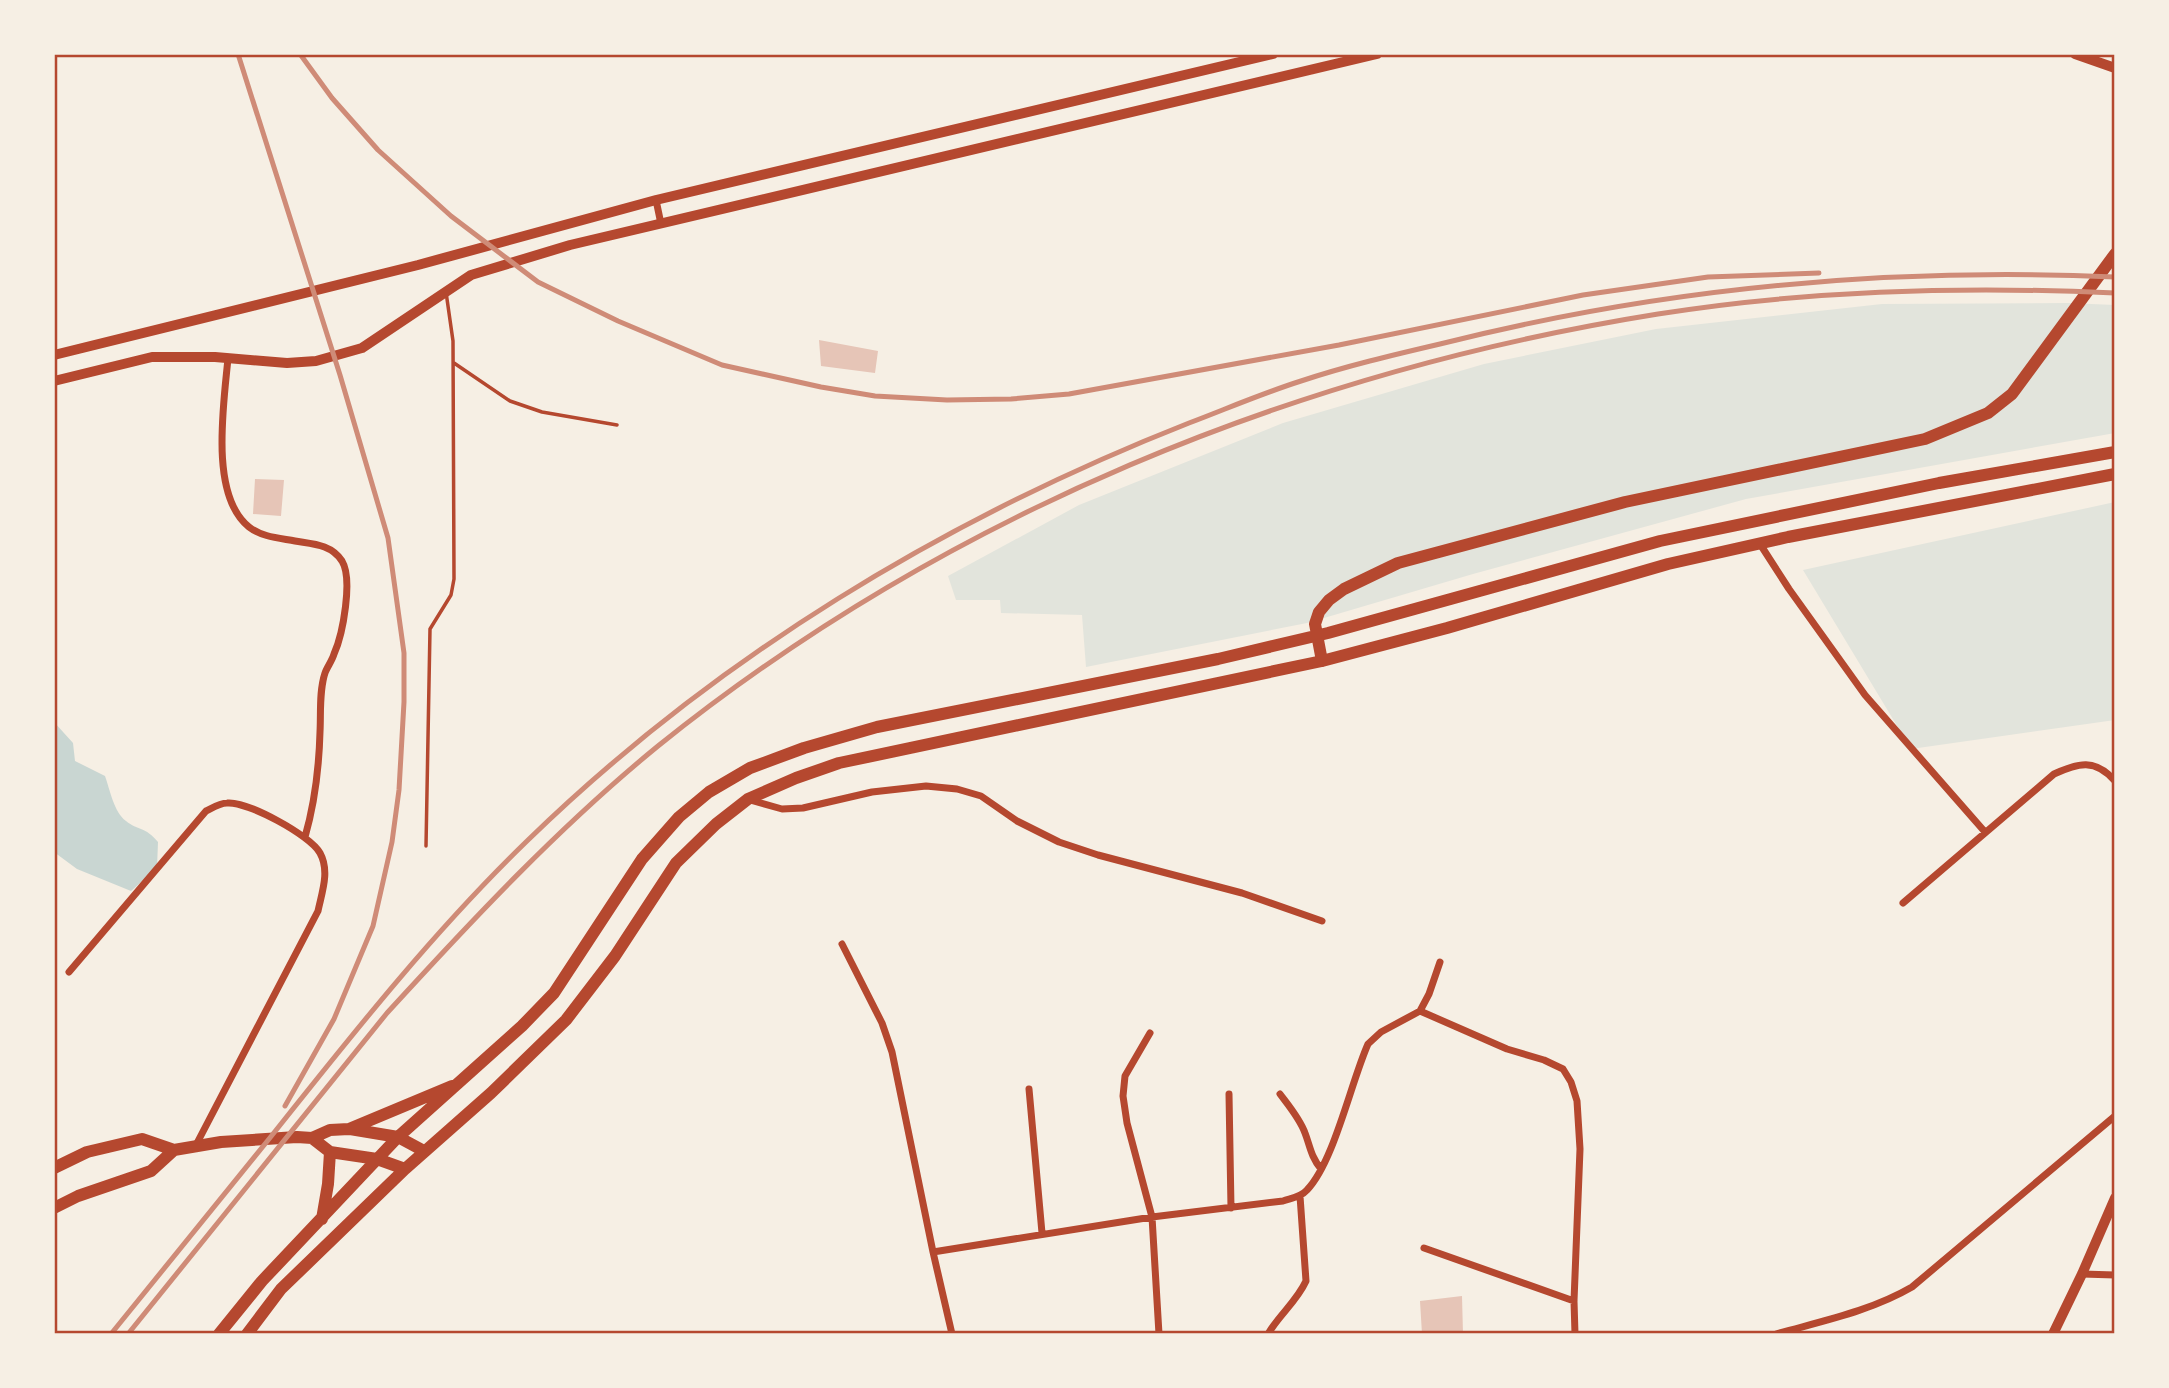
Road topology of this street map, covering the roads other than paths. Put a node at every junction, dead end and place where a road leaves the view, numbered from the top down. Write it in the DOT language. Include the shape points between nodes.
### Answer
graph roads {
  1 [pos="61,54"];
  2 [pos="1273,54"];
  3 [pos="1377,54"];
  4 [pos="2074,54"];
  5 [pos="54,56"];
  6 [pos="2115,68"];
  7 [pos="656,201"];
  8 [pos="661,224"];
  9 [pos="2115,254"];
  10 [pos="446,292"];
  11 [pos="54,355"];
  12 [pos="228,358"];
  13 [pos="454,363"];
  14 [pos="54,381"];
  15 [pos="617,425"];
  16 [pos="2115,452"];
  17 [pos="2115,474"];
  18 [pos="1760,544"];
  19 [pos="1316,636"];
  20 [pos="1322,661"];
  21 [pos="2115,781"];
  22 [pos="748,799"];
  23 [pos="1985,832"];
  24 [pos="305,837"];
  25 [pos="426,846"];
  26 [pos="1903,903"];
  27 [pos="1322,921"];
  28 [pos="842,944"];
  29 [pos="1440,962"];
  30 [pos="69,972"];
  31 [pos="1420,1011"];
  32 [pos="1150,1033"];
  33 [pos="462,1081"];
  34 [pos="1029,1089"];
  35 [pos="1229,1094"];
  36 [pos="1280,1094"];
  37 [pos="2115,1116"];
  38 [pos="349,1129"];
  39 [pos="398,1137"];
  40 [pos="312,1138"];
  41 [pos="196,1145"];
  42 [pos="174,1150"];
  43 [pos="424,1151"];
  44 [pos="330,1152"];
  45 [pos="377,1159"];
  46 [pos="54,1168"];
  47 [pos="405,1169"];
  48 [pos="1321,1169"];
  49 [pos="1300,1196"];
  50 [pos="2115,1198"];
  51 [pos="54,1208"];
  52 [pos="1231,1208"];
  53 [pos="1152,1217"];
  54 [pos="322,1219"];
  55 [pos="1042,1233"];
  56 [pos="1424,1248"];
  57 [pos="933,1252"];
  58 [pos="2082,1274"];
  59 [pos="2115,1275"];
  60 [pos="1574,1301"];
  61 [pos="219,1334"];
  62 [pos="247,1334"];
  63 [pos="952,1334"];
  64 [pos="1158,1334"];
  65 [pos="1268,1334"];
  66 [pos="1575,1334"];
  67 [pos="1776,1334"];
  68 [pos="2053,1334"];
  1 -- 5 [label="lane"];
  2 -- 7 [label="street"];
  3 -- 8 [label="street"];
  4 -- 6 [label="street"];
  7 -- 8 [label="street"];
  7 -- 11 [label="street"];
  8 -- 10 [label="street" via="471,275"];
  9 -- 19 [label="highway" via="2012,394 1988,413 1925,439 1599,509 1398,563 1329,600 1315,624"];
  10 -- 12 [label="street" via="362,348 316,361"];
  10 -- 13 [label="lane"];
  12 -- 14 [label="street" via="152,357"];
  12 -- 24 [label="street" via="223,418 225,482 234,509 249,527 266,536 326,546 337,555 347,575 343,621 325,674 319,771"];
  13 -- 15 [label="lane" via="510,401 542,412"];
  13 -- 25 [label="lane" via="453,588 430,629"];
  16 -- 19 [label="highway" via="1660,541"];
  17 -- 18 [label="highway"];
  18 -- 20 [label="highway" via="1668,564"];
  18 -- 23 [label="street" via="1866,695"];
  19 -- 20 [label="highway"];
  19 -- 33 [label="highway" via="924,716 804,748 750,768 709,792 679,817 642,859 554,993"];
  20 -- 22 [label="highway" via="839,763"];
  21 -- 23 [label="street" via="2094,766 2077,764 2054,774"];
  22 -- 27 [label="street" via="782,809 803,808 872,792 926,786 957,789 981,796 1059,842 1242,893"];
  22 -- 43 [label="highway" via="676,863 566,1020"];
  23 -- 26 [label="street"];
  24 -- 30 [label="street" via="247,806 225,803 206,811"];
  24 -- 41 [label="street" via="320,853 326,874 318,911"];
  28 -- 57 [label="street" via="892,1052"];
  29 -- 31 [label="street"];
  31 -- 48 [label="street" via="1368,1044"];
  31 -- 60 [label="street" via="1544,1060 1563,1069 1571,1082 1580,1149"];
  32 -- 53 [label="street" via="1125,1076 1123,1096"];
  33 -- 38 [label="highway"];
  33 -- 39 [label="highway"];
  34 -- 55 [label="street"];
  35 -- 52 [label="street"];
  36 -- 48 [label="street" via="1296,1115 1312,1158"];
  37 -- 67 [label="street" via="1912,1287 1862,1309"];
  38 -- 39 [label="highway"];
  38 -- 40 [label="highway" via="330,1130"];
  39 -- 43 [label="highway"];
  39 -- 45 [label="highway"];
  40 -- 41 [label="highway"];
  40 -- 44 [label="highway"];
  41 -- 42 [label="highway"];
  42 -- 46 [label="highway" via="142,1139 87,1152"];
  42 -- 51 [label="highway" via="151,1171"];
  43 -- 47 [label="highway"];
  44 -- 45 [label="highway"];
  44 -- 54 [label="highway"];
  45 -- 47 [label="highway"];
  45 -- 54 [label="highway"];
  47 -- 62 [label="highway" via="281,1289"];
  48 -- 49 [label="street"];
  49 -- 52 [label="street"];
  49 -- 65 [label="street" via="1306,1281"];
  50 -- 58 [label="street"];
  52 -- 53 [label="street"];
  53 -- 55 [label="street"];
  53 -- 64 [label="street"];
  54 -- 61 [label="highway"];
  55 -- 57 [label="street"];
  56 -- 60 [label="street"];
  57 -- 63 [label="street"];
  58 -- 59 [label="street"];
  58 -- 68 [label="street"];
  60 -- 66 [label="street"];
}
